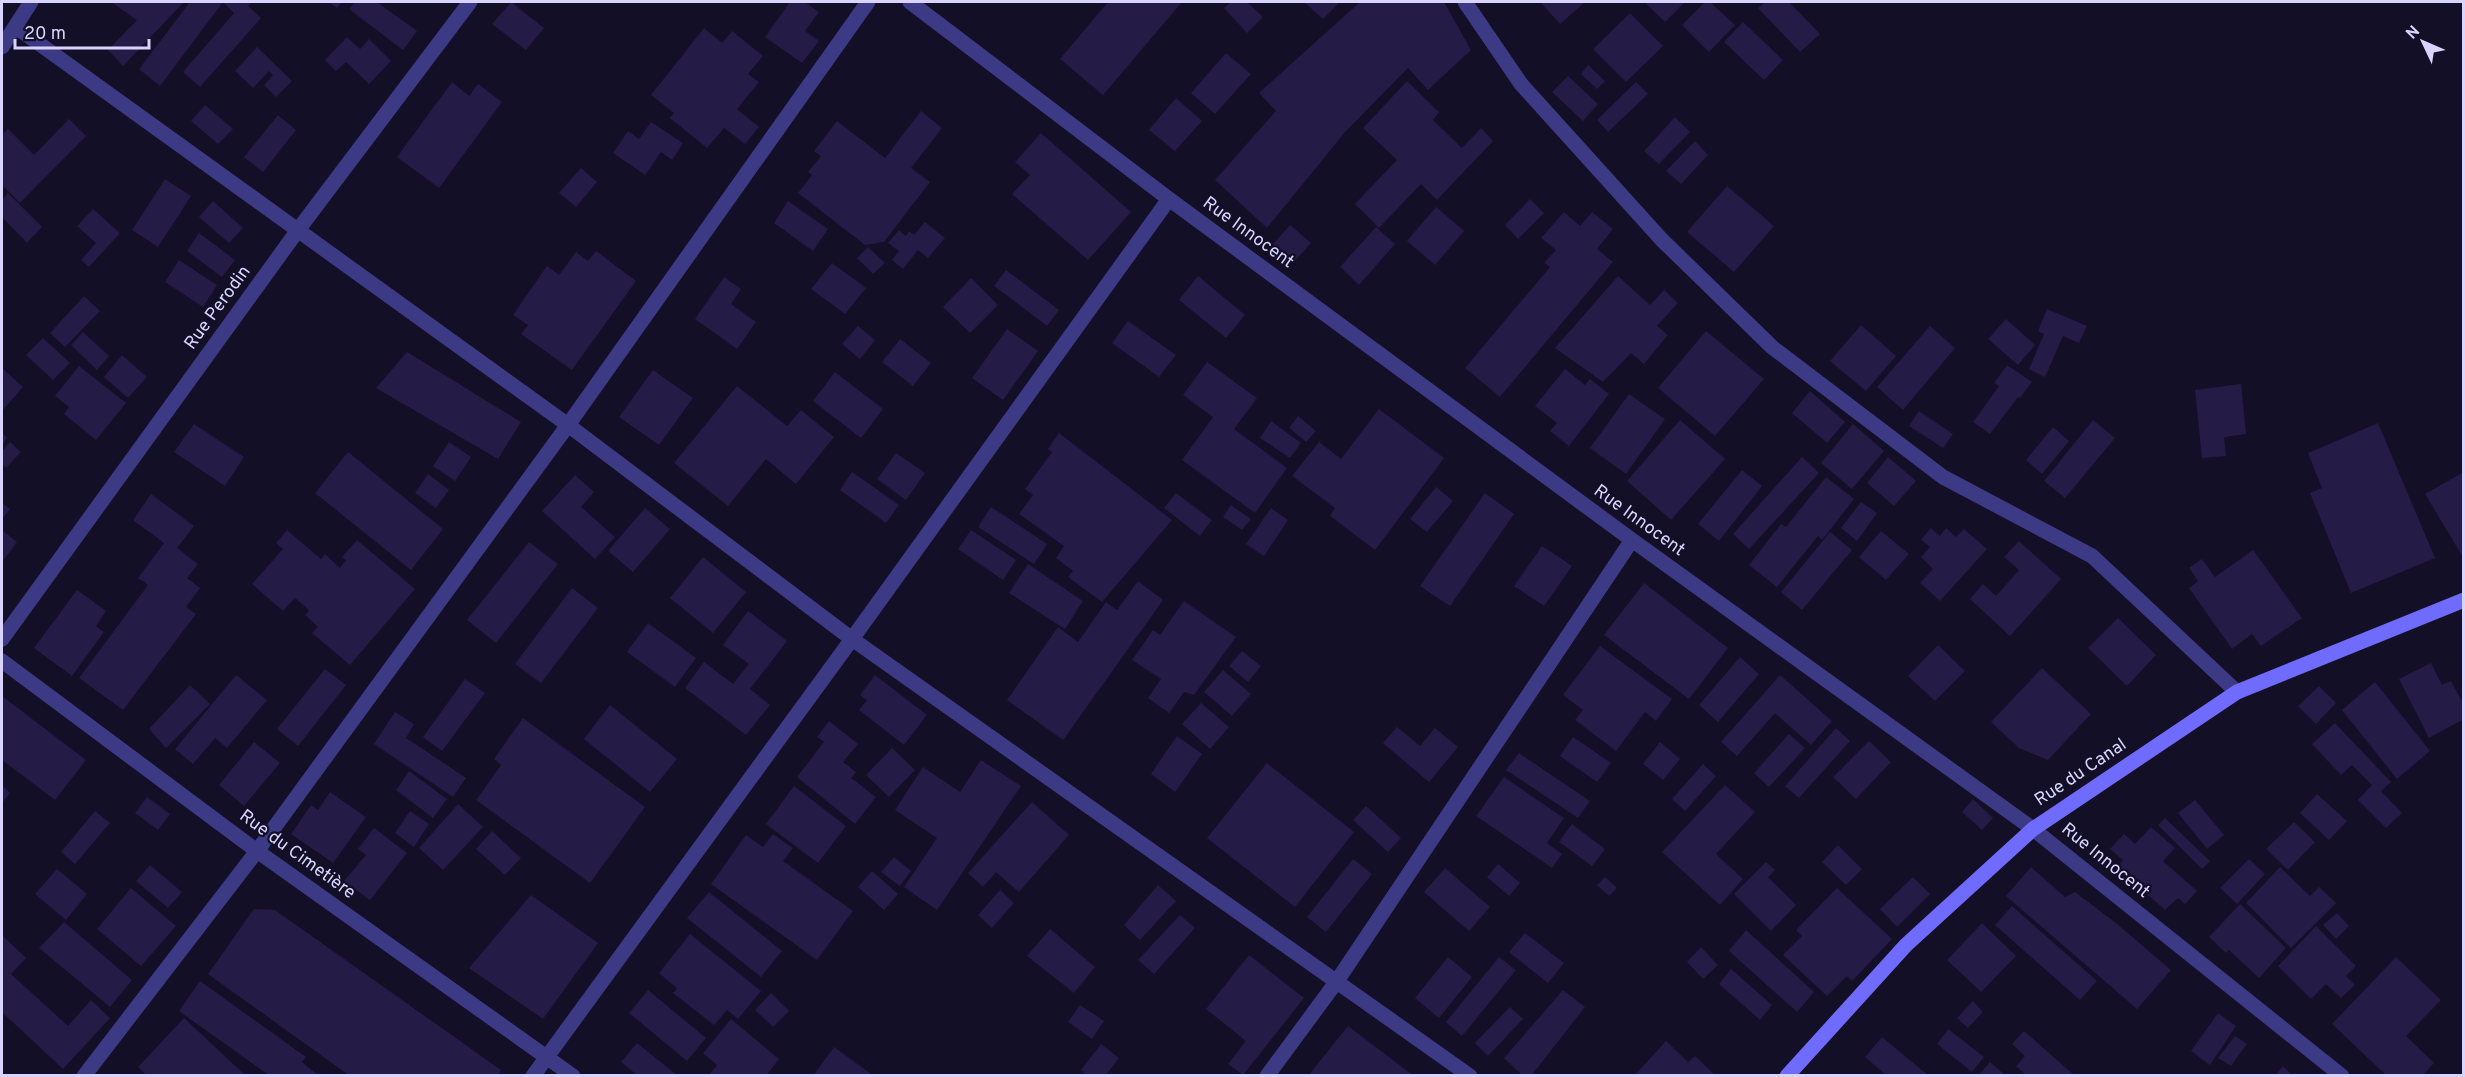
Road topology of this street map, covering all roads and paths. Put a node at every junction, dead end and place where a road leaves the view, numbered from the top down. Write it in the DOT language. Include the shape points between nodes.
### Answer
graph roads {
  1 [pos="31,2"];
  2 [pos="470,2"];
  3 [pos="868,2"];
  4 [pos="910,2"];
  5 [pos="1465,2"];
  6 [pos="16,27"];
  7 [pos="2,47"];
  8 [pos="1169,199"];
  9 [pos="298,230"];
  10 [pos="568,425"];
  11 [pos="1632,540"];
  12 [pos="2463,600"];
  13 [pos="2,639"];
  14 [pos="852,639"];
  15 [pos="2,661"];
  16 [pos="2237,692"];
  17 [pos="2033,829"];
  18 [pos="257,851"];
  19 [pos="1337,981"];
  20 [pos="548,1056"];
  21 [pos="84,1076"];
  22 [pos="533,1076"];
  23 [pos="573,1076"];
  24 [pos="1267,1076"];
  25 [pos="1470,1076"];
  26 [pos="1787,1076"];
  27 [pos="2342,1076"];
  1 -- 6 [label="street"];
  2 -- 9 [label="street, Rue Perodin"];
  3 -- 10 [label="street"];
  4 -- 8 [label="street, Rue Innocent"];
  5 -- 16 [label="street" via="1521,84 1662,240 1772,347 1943,477 2092,556"];
  6 -- 7 [label="street"];
  6 -- 9 [label="street"];
  8 -- 11 [label="street, Rue Innocent"];
  8 -- 14 [label="street"];
  9 -- 10 [label="street"];
  9 -- 13 [label="street, Rue Perodin"];
  10 -- 14 [label="street"];
  10 -- 18 [label="street"];
  11 -- 17 [label="street, Rue Innocent"];
  11 -- 19 [label="street"];
  12 -- 16 [label="street, Rue du Canal"];
  14 -- 19 [label="street"];
  14 -- 20 [label="street"];
  15 -- 18 [label="street, Rue du Cimetière"];
  16 -- 17 [label="street, Rue du Canal"];
  17 -- 26 [label="street, Rue du Canal" via="1906,945"];
  17 -- 27 [label="street, Rue Innocent"];
  18 -- 20 [label="street, Rue du Cimetière"];
  18 -- 21 [label="street"];
  19 -- 24 [label="street"];
  19 -- 25 [label="street"];
  20 -- 22 [label="street"];
  20 -- 23 [label="street, Rue du Cimetière"];
}
